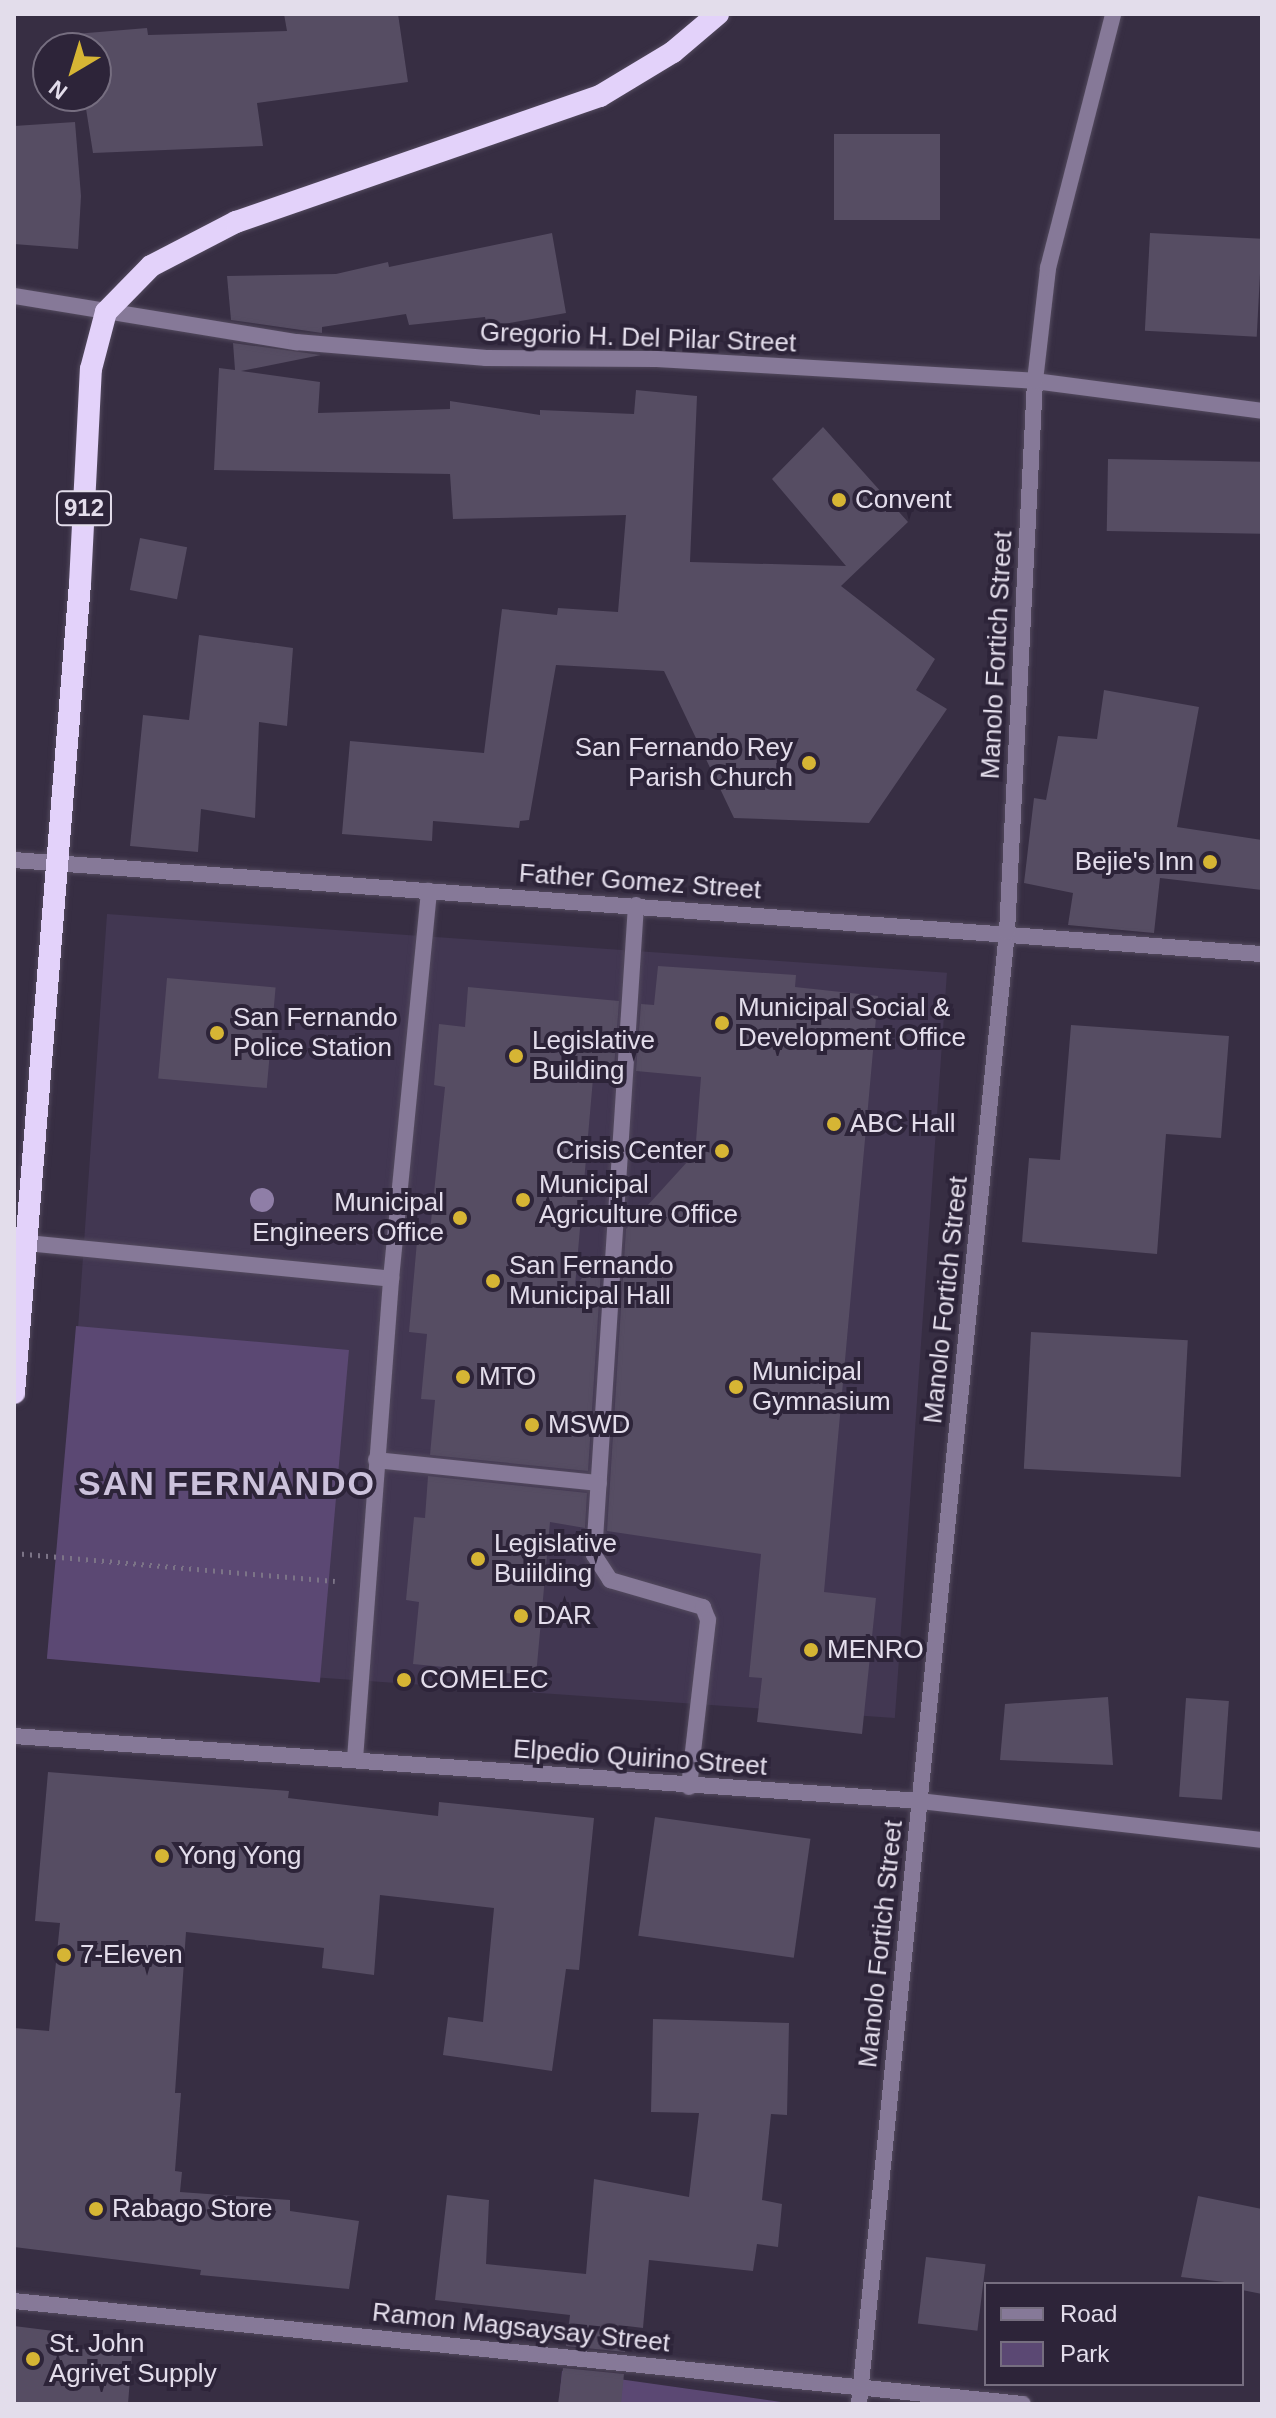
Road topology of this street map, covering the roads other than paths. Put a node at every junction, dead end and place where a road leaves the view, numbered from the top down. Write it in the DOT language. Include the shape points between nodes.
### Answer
graph roads {
  1 [pos="718,14"];
  2 [pos="1113,14"];
  3 [pos="14,296"];
  4 [pos="106,312"];
  5 [pos="1035,381"];
  6 [pos="1262,411"];
  7 [pos="14,860"];
  8 [pos="54,864"];
  9 [pos="429,891"];
  10 [pos="636,905"];
  11 [pos="1007,932"];
  12 [pos="1262,954"];
  13 [pos="27,1243"];
  14 [pos="391,1279"];
  15 [pos="14,1393"];
  16 [pos="376,1460"];
  17 [pos="599,1483"];
  18 [pos="14,1736"];
  19 [pos="355,1759"];
  20 [pos="689,1787"];
  21 [pos="920,1801"];
  22 [pos="1262,1840"];
  23 [pos="14,2301"];
  24 [pos="860,2386"];
  25 [pos="859,2404"];
  26 [pos="1023,2404"];
  1 -- 4 [label="highway, 912" via="673,52 600,96 236,222 151,266"];
  2 -- 5 [label="street, Manolo Fortich Street" via="1048,268"];
  3 -- 4 [label="street, Gregorio H. Del Pilar Street"];
  4 -- 5 [label="street, Gregorio H. Del Pilar Street" via="296,342 486,358 656,359"];
  4 -- 8 [label="highway, 912" via="91,369 80,584"];
  5 -- 6 [label="street, Gregorio H. Del Pilar Street"];
  5 -- 11 [label="street, Manolo Fortich Street"];
  7 -- 8 [label="street, Father Gomez Street"];
  8 -- 9 [label="street, Father Gomez Street"];
  8 -- 13 [label="highway, 912"];
  9 -- 10 [label="street, Father Gomez Street"];
  9 -- 14 [label="street"];
  10 -- 11 [label="street, Father Gomez Street"];
  10 -- 17 [label="street"];
  11 -- 12 [label="street, Father Gomez Street"];
  11 -- 21 [label="street, Manolo Fortich Street"];
  13 -- 14 [label="street"];
  13 -- 15 [label="highway, 912"];
  14 -- 16 [label="street"];
  16 -- 17 [label="street"];
  16 -- 19 [label="street"];
  17 -- 20 [label="street" via="594,1555 598,1567 610,1580 703,1607 708,1620"];
  18 -- 19 [label="street, Elpedio Quirino Street"];
  19 -- 20 [label="street, Elpedio Quirino Street"];
  20 -- 21 [label="street, Elpedio Quirino Street"];
  21 -- 22 [label="street, Elpedio Quirino Street"];
  21 -- 24 [label="street, Manolo Fortich Street"];
  23 -- 24 [label="street, Ramon Magsaysay Street"];
  24 -- 25 [label="street, Manolo Fortich Street"];
  24 -- 26 [label="street, Ramon Magsaysay Street"];
}
